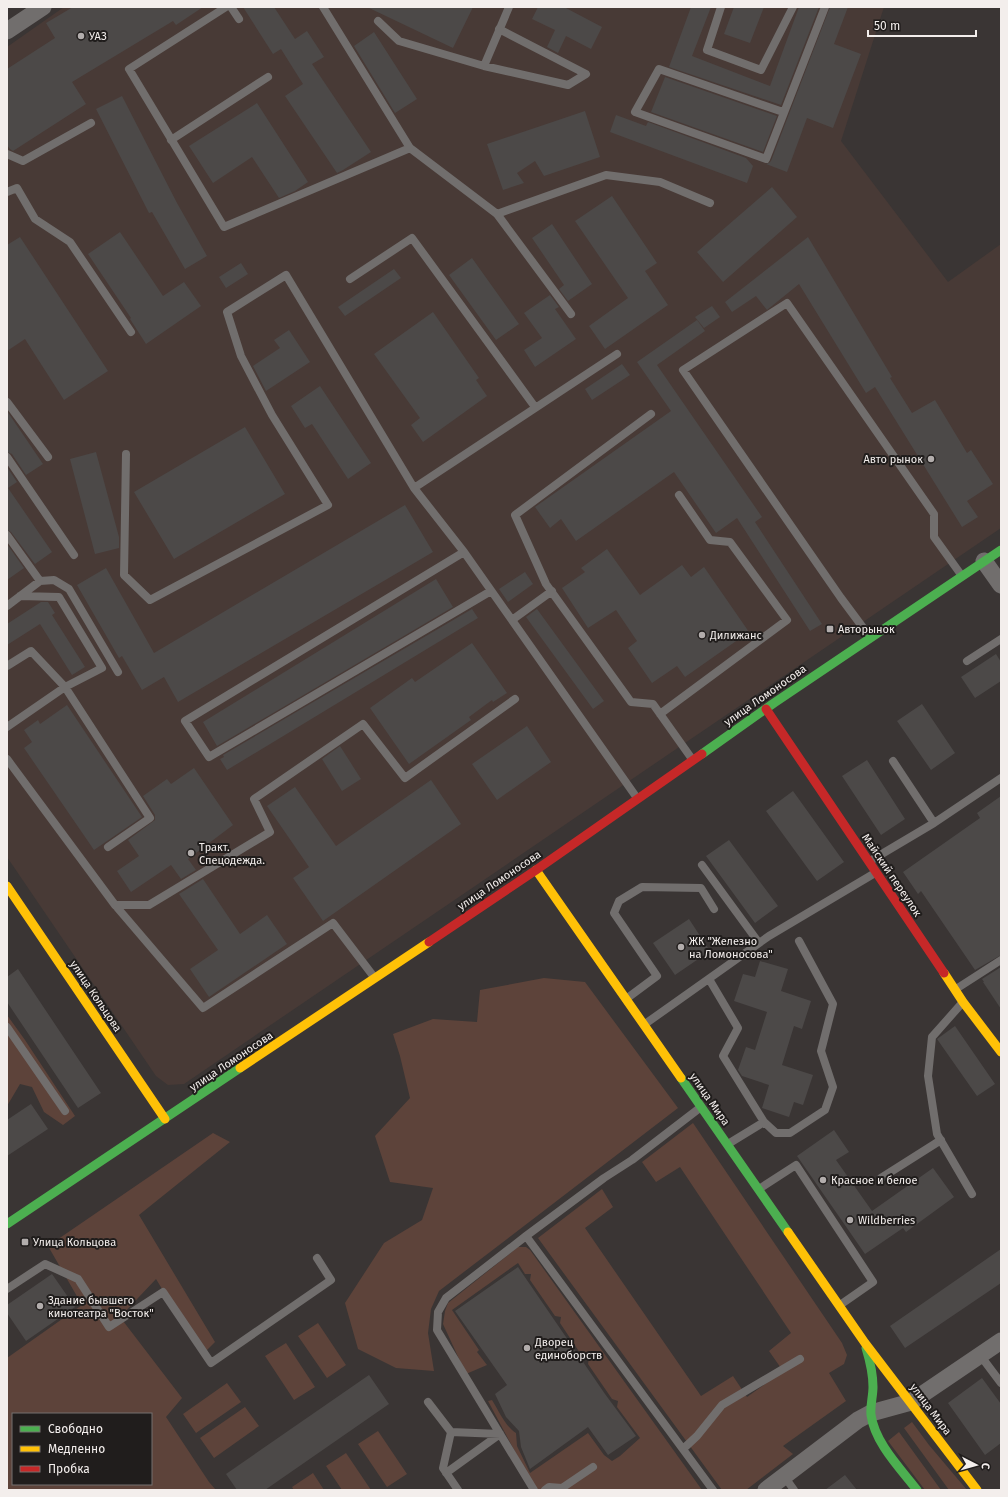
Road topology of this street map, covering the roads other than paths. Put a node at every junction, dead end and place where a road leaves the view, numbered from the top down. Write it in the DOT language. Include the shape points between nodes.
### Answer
graph roads {
  1 [pos="43,7"];
  2 [pos="226,7"];
  3 [pos="231,7"];
  4 [pos="323,7"];
  5 [pos="509,7"];
  6 [pos="721,7"];
  7 [pos="793,7"];
  8 [pos="824,7"];
  9 [pos="239,19"];
  10 [pos="378,21"];
  11 [pos="499,29"];
  12 [pos="7,31"];
  13 [pos="484,66"];
  14 [pos="268,77"];
  15 [pos="783,112"];
  16 [pos="91,123"];
  17 [pos="171,140"];
  18 [pos="410,148"];
  19 [pos="7,154"];
  20 [pos="7,192"];
  21 [pos="710,203"];
  22 [pos="497,214"];
  23 [pos="350,279"];
  24 [pos="570,314"];
  25 [pos="131,332"];
  26 [pos="616,354"];
  27 [pos="7,402"];
  28 [pos="536,407"];
  29 [pos="651,414"];
  30 [pos="126,454"];
  31 [pos="7,457"];
  32 [pos="48,457"];
  33 [pos="414,488"];
  34 [pos="679,495"];
  35 [pos="7,535"];
  36 [pos="1001,550"];
  37 [pos="464,552"];
  38 [pos="74,555"];
  39 [pos="984,561"];
  40 [pos="962,576"];
  41 [pos="40,581"];
  42 [pos="1001,585"];
  43 [pos="491,591"];
  44 [pos="552,591"];
  45 [pos="20,596"];
  46 [pos="7,606"];
  47 [pos="512,620"];
  48 [pos="871,638"];
  49 [pos="1001,639"];
  50 [pos="967,661"];
  51 [pos="7,666"];
  52 [pos="118,672"];
  53 [pos="65,687"];
  54 [pos="515,699"];
  55 [pos="766,709"];
  56 [pos="660,714"];
  57 [pos="7,727"];
  58 [pos="7,759"];
  59 [pos="693,760"];
  60 [pos="893,761"];
  61 [pos="1001,778"];
  62 [pos="638,799"];
  63 [pos="934,823"];
  64 [pos="108,847"];
  65 [pos="869,861"];
  66 [pos="702,865"];
  67 [pos="536,870"];
  68 [pos="876,872"];
  69 [pos="7,886"];
  70 [pos="115,905"];
  71 [pos="714,909"];
  72 [pos="799,942"];
  73 [pos="759,943"];
  74 [pos="1001,960"];
  75 [pos="375,978"];
  76 [pos="709,979"];
  77 [pos="955,990"];
  78 [pos="625,999"];
  79 [pos="963,1002"];
  80 [pos="644,1025"];
  81 [pos="7,1027"];
  82 [pos="1001,1052"];
  83 [pos="701,1107"];
  84 [pos="65,1112"];
  85 [pos="165,1119"];
  86 [pos="764,1122"];
  87 [pos="941,1140"];
  88 [pos="727,1145"];
  89 [pos="881,1178"];
  90 [pos="758,1190"];
  91 [pos="972,1194"];
  92 [pos="7,1224"];
  93 [pos="526,1236"];
  94 [pos="316,1258"];
  95 [pos="7,1289"];
  96 [pos="840,1306"];
  97 [pos="1001,1341"];
  98 [pos="865,1343"];
  99 [pos="980,1355"];
  100 [pos="800,1359"];
  101 [pos="1001,1383"];
  102 [pos="428,1402"];
  103 [pos="911,1402"];
  104 [pos="871,1413"];
  105 [pos="451,1432"];
  106 [pos="500,1434"];
  107 [pos="682,1449"];
  108 [pos="593,1467"];
  109 [pos="446,1472"];
  110 [pos="784,1476"];
  111 [pos="458,1490"];
  112 [pos="534,1490"];
  113 [pos="544,1490"];
  114 [pos="713,1490"];
  115 [pos="766,1490"];
  116 [pos="794,1490"];
  117 [pos="917,1490"];
  118 [pos="977,1490"];
  1 -- 12 [label="street"];
  2 -- 17 [label="lane" via="129,69"];
  3 -- 9 [label="lane"];
  4 -- 18 [label="lane"];
  5 -- 11 [label="lane"];
  6 -- 7 [label="lane" via="707,50 761,70"];
  8 -- 15 [label="lane"];
  10 -- 13 [label="lane" via="399,41"];
  11 -- 13 [label="lane"];
  11 -- 13 [label="lane" via="586,74 568,85"];
  14 -- 17 [label="lane"];
  15 -- 15 [label="lane" via="766,159 634,112 659,70"];
  16 -- 19 [label="lane" via="23,161"];
  17 -- 18 [label="lane" via="224,227"];
  18 -- 22 [label="lane"];
  20 -- 25 [label="lane" via="16,188 35,219 70,242"];
  21 -- 22 [label="lane" via="660,182 606,175"];
  22 -- 24 [label="lane"];
  23 -- 28 [label="lane" via="412,238"];
  26 -- 28 [label="lane"];
  27 -- 32 [label="lane"];
  28 -- 33 [label="lane"];
  29 -- 44 [label="lane" via="514,515 546,584"];
  30 -- 33 [label="lane" via="124,575 150,600 328,505 272,415 241,356 228,312 286,275"];
  31 -- 38 [label="lane"];
  33 -- 37 [label="lane"];
  34 -- 56 [label="lane" via="710,540 730,542 787,620"];
  35 -- 41 [label="lane"];
  36 -- 39 [label="main road, улица Ломоносова"];
  37 -- 43 [label="lane"];
  37 -- 43 [label="lane" via="185,721 209,757"];
  39 -- 40 [label="main road, улица Ломоносова"];
  39 -- 42 [label="street"];
  40 -- 48 [label="main road, улица Ломоносова"];
  40 -- 48 [label="lane" via="934,537 934,514 787,303 683,370"];
  41 -- 45 [label="lane"];
  41 -- 52 [label="lane" via="54,580 69,589"];
  43 -- 47 [label="lane"];
  44 -- 47 [label="lane"];
  44 -- 56 [label="lane" via="631,702 653,704"];
  45 -- 46 [label="lane"];
  45 -- 53 [label="lane" via="59,597 102,668"];
  47 -- 62 [label="lane"];
  48 -- 55 [label="main road, улица Ломоносова"];
  49 -- 50 [label="lane"];
  51 -- 53 [label="lane" via="31,651"];
  53 -- 57 [label="lane"];
  53 -- 64 [label="lane" via="150,818"];
  54 -- 70 [label="lane" via="405,778 363,724 254,799 270,832 150,905"];
  55 -- 59 [label="main road, улица Ломоносова"];
  55 -- 65 [label="main road, Майский переулок"];
  56 -- 59 [label="lane"];
  58 -- 70 [label="lane"];
  59 -- 62 [label="main road, улица Ломоносова"];
  60 -- 63 [label="lane"];
  61 -- 63 [label="lane"];
  62 -- 67 [label="main road, улица Ломоносова"];
  63 -- 65 [label="lane"];
  65 -- 68 [label="main road, Майский переулок"];
  66 -- 73 [label="lane"];
  67 -- 75 [label="main road, улица Ломоносова"];
  67 -- 78 [label="main road, улица Мира"];
  68 -- 73 [label="lane"];
  68 -- 77 [label="main road, Майский переулок"];
  69 -- 85 [label="main road, улица Кольцова"];
  70 -- 75 [label="lane" via="203,1008 333,923"];
  71 -- 78 [label="lane" via="701,888 642,887 619,901 614,913 657,976"];
  72 -- 86 [label="lane" via="833,1004 821,1051 833,1088 825,1110 790,1133 776,1133"];
  73 -- 76 [label="lane"];
  74 -- 77 [label="lane"];
  75 -- 85 [label="main road, улица Ломоносова"];
  76 -- 80 [label="lane"];
  76 -- 86 [label="lane" via="738,1028 723,1056"];
  77 -- 79 [label="main road, Майский переулок"];
  78 -- 80 [label="main road, улица Мира"];
  79 -- 82 [label="main road, Майский переулок"];
  79 -- 87 [label="lane" via="932,1038 928,1076 937,1134"];
  80 -- 83 [label="main road, улица Мира"];
  81 -- 84 [label="lane"];
  83 -- 88 [label="main road, улица Мира"];
  83 -- 93 [label="lane"];
  85 -- 92 [label="main road, улица Ломоносова"];
  86 -- 88 [label="lane"];
  87 -- 89 [label="lane"];
  87 -- 91 [label="lane"];
  88 -- 90 [label="main road, улица Мира"];
  90 -- 96 [label="main road, улица Мира"];
  90 -- 96 [label="lane" via="796,1165 873,1282"];
  93 -- 106 [label="lane" via="446,1298 438,1312 437,1330"];
  93 -- 107 [label="lane"];
  94 -- 95 [label="lane" via="331,1280 211,1363 163,1292 109,1327 78,1279 45,1264"];
  96 -- 98 [label="main road, улица Мира"];
  97 -- 99 [label="street"];
  98 -- 103 [label="main road, улица Мира"];
  98 -- 104 [label="main road, улица Мира" via="872,1369"];
  99 -- 101 [label="lane"];
  99 -- 103 [label="street"];
  100 -- 107 [label="lane" via="722,1405 697,1436"];
  102 -- 105 [label="lane"];
  103 -- 104 [label="street"];
  103 -- 118 [label="main road, улица Мира"];
  104 -- 110 [label="street"];
  104 -- 117 [label="main road, улица Мира" via="879,1438"];
  105 -- 106 [label="lane"];
  105 -- 109 [label="lane" via="443,1468"];
  106 -- 109 [label="lane"];
  106 -- 112 [label="lane"];
  107 -- 114 [label="lane"];
  108 -- 113 [label="lane" via="562,1488"];
  109 -- 111 [label="lane"];
  110 -- 115 [label="street"];
  110 -- 116 [label="lane"];
}
